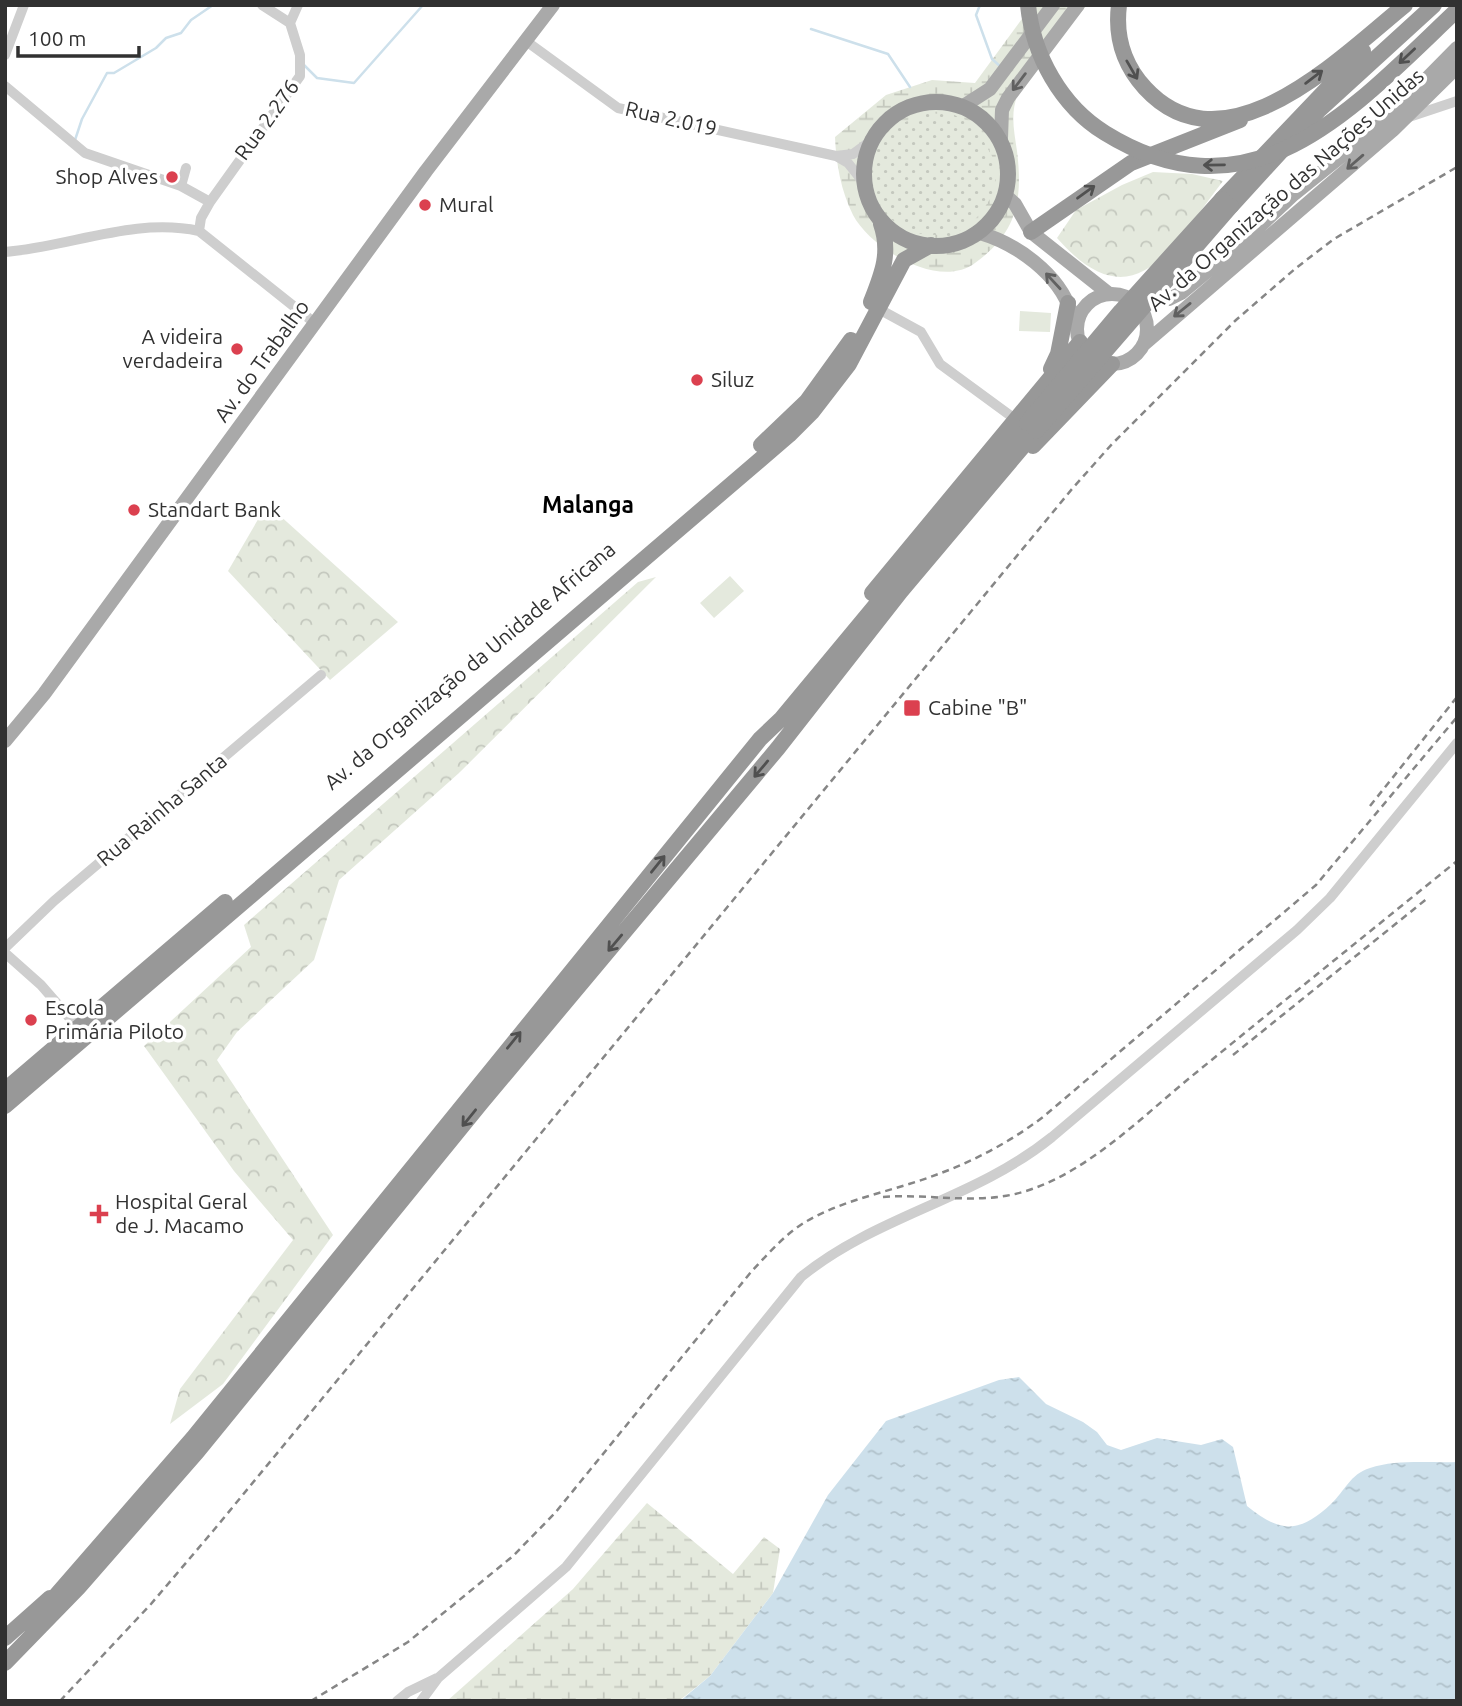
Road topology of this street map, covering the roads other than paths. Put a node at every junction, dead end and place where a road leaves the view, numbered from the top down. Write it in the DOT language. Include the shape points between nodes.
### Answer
graph roads {
  1 [pos="24,5"];
  2 [pos="262,5"];
  3 [pos="298,5"];
  4 [pos="553,5"];
  5 [pos="1028,5"];
  6 [pos="1053,5"];
  7 [pos="1078,5"];
  8 [pos="1119,5"];
  9 [pos="1405,5"];
  10 [pos="1415,5"];
  11 [pos="1434,5"];
  12 [pos="1457,10"];
  13 [pos="290,23"];
  14 [pos="526,41"];
  15 [pos="1457,48"];
  16 [pos="5,55"];
  17 [pos="1457,67"];
  18 [pos="5,86"];
  19 [pos="1457,101"];
  20 [pos="962,107"];
  21 [pos="1255,111"];
  22 [pos="1406,118"];
  23 [pos="1001,138"];
  24 [pos="872,140"];
  25 [pos="836,156"];
  26 [pos="186,168"];
  27 [pos="864,183"];
  28 [pos="181,187"];
  29 [pos="1006,196"];
  30 [pos="210,202"];
  31 [pos="1227,203"];
  32 [pos="881,224"];
  33 [pos="200,231"];
  34 [pos="1031,232"];
  35 [pos="980,233"];
  36 [pos="931,245"];
  37 [pos="5,252"];
  38 [pos="1108,293"];
  39 [pos="1068,303"];
  40 [pos="1135,303"];
  41 [pos="877,308"];
  42 [pos="316,324"];
  43 [pos="1078,336"];
  44 [pos="1143,345"];
  45 [pos="1112,364"];
  46 [pos="1045,380"];
  47 [pos="1026,424"];
  48 [pos="321,675"];
  49 [pos="5,741"];
  50 [pos="1456,745"];
  51 [pos="778,748"];
  52 [pos="5,950"];
  53 [pos="82,1032"];
  54 [pos="5,1090"];
  55 [pos="5,1106"];
  56 [pos="68,1581"];
  57 [pos="5,1639"];
  58 [pos="5,1649"];
  59 [pos="5,1663"];
  60 [pos="438,1678"];
  61 [pos="397,1701"];
  62 [pos="421,1701"];
  1 -- 16 [label="street"];
  2 -- 13 [label="street"];
  3 -- 13 [label="street"];
  4 -- 14 [label="main road, Av. do Trabalho"];
  12 -- 5 [label="highway, one-way, bridge" via="1320,132 1273,155 1207,166 1143,153 1090,122 1040,57"];
  6 -- 20 [label="main road" via="989,89"];
  7 -- 23 [label="main road, one-way" via="1008,98 1002,110"];
  8 -- 21 [label="highway, one-way" via="1122,52 1152,96 1179,113 1208,119"];
  21 -- 9 [label="highway, one-way" via="1299,89"];
  10 -- 31 [label="highway" via="1336,77"];
  11 -- 31 [label="highway" via="1319,110"];
  13 -- 30 [label="street, Rua 2.276" via="300,55 300,76"];
  14 -- 25 [label="street, Rua 2.019" via="618,108"];
  14 -- 42 [label="main road, Av. do Trabalho"];
  15 -- 40 [label="main road, Av. da Organização das Nações Unidas" via="1385,120 1181,293"];
  17 -- 22 [label="main road, Av. da Organização das Nações Unidas"];
  18 -- 28 [label="street" via="85,153"];
  19 -- 22 [label="street"];
  20 -- 23 [label="highway"];
  20 -- 24 [label="highway" via="930,103 900,111"];
  34 -- 21 [label="highway, one-way" via="1131,163 1219,130"];
  22 -- 44 [label="main road, Av. da Organização das Nações Unidas, one-way"];
  23 -- 29 [label="highway" via="1010,165"];
  24 -- 25 [label="street" via="853,154"];
  24 -- 27 [label="highway"];
  25 -- 27 [label="street"];
  26 -- 28 [label="street"];
  27 -- 32 [label="highway"];
  28 -- 30 [label="street"];
  29 -- 34 [label="main road"];
  29 -- 35 [label="highway"];
  30 -- 33 [label="street, Rua 2.276"];
  31 -- 47 [label="highway, bridge"];
  32 -- 36 [label="highway" via="898,236"];
  32 -- 53 [label="highway, Av. da Organização da Unidade Africana" via="887,252 871,303 842,354 807,401"];
  33 -- 37 [label="street" via="138,229"];
  33 -- 42 [label="street"];
  34 -- 38 [label="main road"];
  35 -- 36 [label="highway"];
  39 -- 35 [label="main road, one-way" via="1046,274 1012,245"];
  36 -- 41 [label="highway, Av. da Organização da Unidade Africana" via="905,260"];
  38 -- 40 [label="main road"];
  38 -- 43 [label="main road" via="1086,307"];
  39 -- 43 [label="main road"];
  39 -- 46 [label="highway" via="1058,354"];
  40 -- 44 [label="main road" via="1146,322"];
  41 -- 47 [label="street" via="921,332 940,364"];
  41 -- 53 [label="highway, Av. da Organização da Unidade Africana" via="849,364 789,435"];
  42 -- 49 [label="main road, Av. do Trabalho"];
  43 -- 45 [label="main road" via="1089,356"];
  43 -- 46 [label="highway"];
  44 -- 45 [label="main road" via="1127,361"];
  45 -- 51 [label="highway" via="1034,445 861,658"];
  46 -- 47 [label="highway"];
  47 -- 51 [label="highway"];
  56 -- 47 [label="highway, one-way" via="193,1438 760,739"];
  48 -- 52 [label="street, Rua Rainha Santa" via="54,901"];
  50 -- 60 [label="street" via="1330,898 1052,1138 1011,1168 849,1243 801,1277 566,1567"];
  51 -- 59 [label="highway, one-way" via="197,1452 78,1588"];
  52 -- 53 [label="street"];
  53 -- 54 [label="highway, Av. da Organização da Unidade Africana"];
  53 -- 55 [label="highway" via="69,1052"];
  56 -- 57 [label="highway"];
  56 -- 58 [label="highway"];
  60 -- 61 [label="street"];
  60 -- 62 [label="street"];
}
